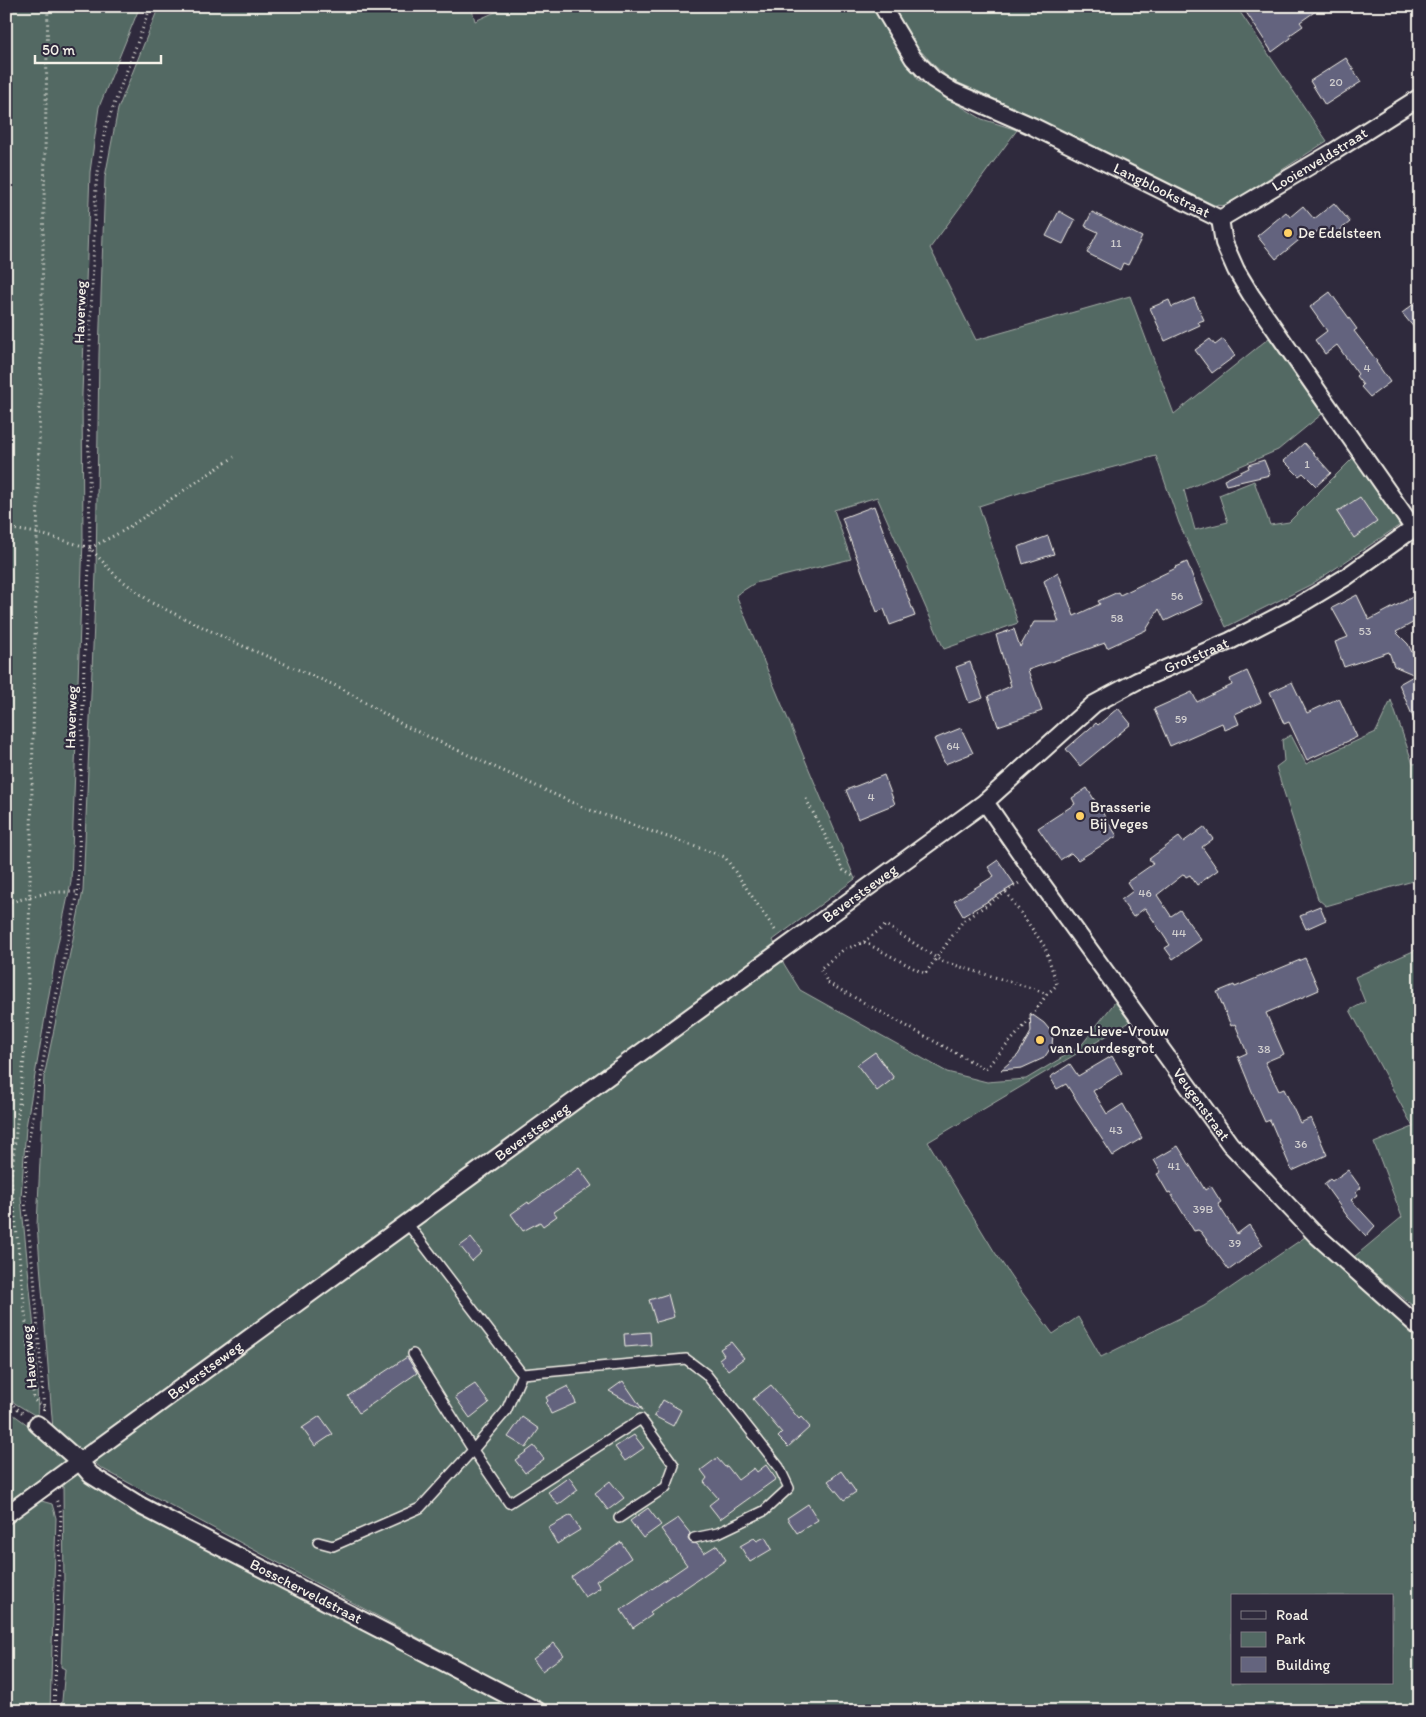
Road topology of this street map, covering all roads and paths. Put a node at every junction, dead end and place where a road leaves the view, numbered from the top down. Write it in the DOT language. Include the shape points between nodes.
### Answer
graph roads {
  1 [pos="48,6"];
  2 [pos="151,6"];
  3 [pos="882,6"];
  4 [pos="1420,97"];
  5 [pos="1220,219"];
  6 [pos="234,457"];
  7 [pos="1417,527"];
  8 [pos="6,528"];
  9 [pos="37,533"];
  10 [pos="90,548"];
  11 [pos="806,799"];
  12 [pos="985,802"];
  13 [pos="1034,873"];
  14 [pos="870,886"];
  15 [pos="78,892"];
  16 [pos="1006,892"];
  17 [pos="30,896"];
  18 [pos="6,903"];
  19 [pos="864,942"];
  20 [pos="786,946"];
  21 [pos="935,957"];
  22 [pos="1047,994"];
  23 [pos="407,1223"];
  24 [pos="1420,1328"];
  25 [pos="413,1354"];
  26 [pos="522,1374"];
  27 [pos="6,1399"];
  28 [pos="44,1407"];
  29 [pos="41,1428"];
  30 [pos="473,1450"];
  31 [pos="80,1461"];
  32 [pos="51,1481"];
  33 [pos="6,1515"];
  34 [pos="619,1518"];
  35 [pos="694,1538"];
  36 [pos="318,1542"];
  37 [pos="54,1711"];
  38 [pos="538,1711"];
  1 -- 9 [label="path"];
  2 -- 10 [label="path, Haverweg" via="105,129 96,185 88,393"];
  3 -- 5 [label="street, Langblookstraat" via="913,58 933,79 952,91 1032,126"];
  4 -- 5 [label="street, Looienveldstraat"];
  5 -- 7 [label="street, Langblookstraat" via="1224,243 1250,295"];
  6 -- 10 [label="path" via="123,531"];
  7 -- 12 [label="street, Grotstraat" via="1346,577 1296,607 1094,704"];
  8 -- 9 [label="path"];
  9 -- 10 [label="path"];
  9 -- 17 [label="path"];
  10 -- 15 [label="path, Haverweg"];
  10 -- 20 [label="path" via="116,576 152,603 341,688 403,725 584,808 725,857"];
  11 -- 14 [label="path" via="843,870"];
  12 -- 13 [label="street, Veugenstraat"];
  12 -- 14 [label="street, Beverstseweg"];
  13 -- 16 [label="path"];
  13 -- 24 [label="street, Veugenstraat" via="1230,1144 1315,1234"];
  14 -- 20 [label="street, Beverstseweg"];
  15 -- 17 [label="path"];
  15 -- 28 [label="path, Haverweg" via="27,1149 25,1202"];
  16 -- 21 [label="path" via="963,921"];
  16 -- 22 [label="path" via="1045,947 1057,985"];
  17 -- 18 [label="path"];
  17 -- 28 [label="path" via="27,1030 11,1178 34,1400"];
  19 -- 21 [label="path" via="886,925"];
  19 -- 21 [label="path" via="925,974"];
  19 -- 22 [label="path" via="843,950 820,969 828,983 985,1069 1027,1023"];
  20 -- 23 [label="street, Beverstseweg"];
  21 -- 22 [label="path"];
  23 -- 26 [label="lane"];
  23 -- 31 [label="street, Beverstseweg"];
  25 -- 30 [label="lane"];
  26 -- 30 [label="lane" via="506,1411"];
  26 -- 35 [label="lane" via="686,1359 706,1374 779,1467 789,1488 764,1511 718,1533"];
  27 -- 29 [label="path"];
  28 -- 29 [label="path, Haverweg"];
  29 -- 31 [label="street, Bosscherveldstraat"];
  30 -- 34 [label="lane" via="509,1503 641,1419 674,1465 666,1487"];
  30 -- 36 [label="lane" via="420,1508 333,1546"];
  31 -- 32 [label="street, Beverstseweg"];
  31 -- 38 [label="street, Bosscherveldstraat" via="91,1475 141,1506"];
  32 -- 33 [label="street, Beverstseweg"];
  32 -- 37 [label="path" via="61,1513"];
}
